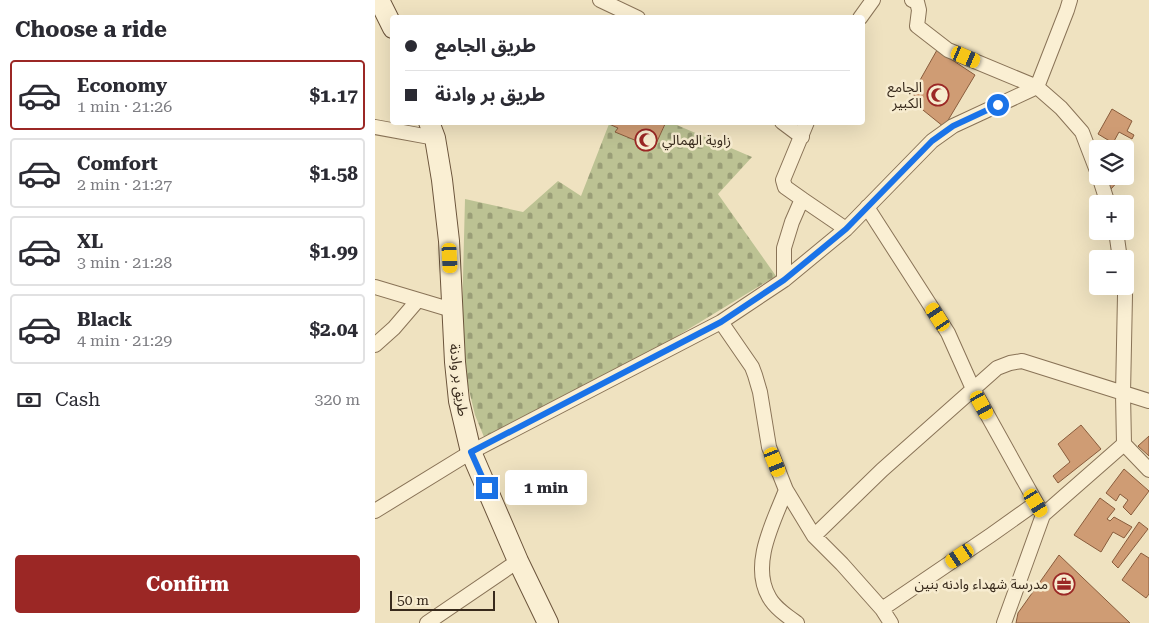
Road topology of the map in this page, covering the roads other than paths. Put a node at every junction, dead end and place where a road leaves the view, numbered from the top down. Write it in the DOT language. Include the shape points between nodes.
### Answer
graph roads {
  1 [pos="379,0"];
  2 [pos="600,0"];
  3 [pos="873,0"];
  4 [pos="912,0"];
  5 [pos="1070,0"];
  6 [pos="632,15"];
  7 [pos="862,15"];
  8 [pos="390,22"];
  9 [pos="1037,87"];
  10 [pos="786,125"];
  11 [pos="806,125"];
  12 [pos="375,127"];
  13 [pos="432,130"];
  14 [pos="801,137"];
  15 [pos="1089,150"];
  16 [pos="801,199"];
  17 [pos="867,208"];
  18 [pos="846,229"];
  19 [pos="784,280"];
  20 [pos="375,287"];
  21 [pos="1125,295"];
  22 [pos="418,300"];
  23 [pos="452,310"];
  24 [pos="721,322"];
  25 [pos="375,345"];
  26 [pos="973,389"];
  27 [pos="1123,394"];
  28 [pos="1149,402"];
  29 [pos="1124,444"];
  30 [pos="471,452"];
  31 [pos="1149,470"];
  32 [pos="786,490"];
  33 [pos="1040,509"];
  34 [pos="375,511"];
  35 [pos="814,536"];
  36 [pos="518,561"];
  37 [pos="882,609"];
  38 [pos="427,623"];
  39 [pos="548,623"];
  40 [pos="797,623"];
  41 [pos="891,623"];
  42 [pos="1003,623"];
  1 -- 8 [label="street"];
  2 -- 6 [label="street"];
  3 -- 7 [label="street"];
  4 -- 9 [label="street" via="918,6 917,26 948,50"];
  5 -- 9 [label="street"];
  9 -- 15 [label="street" via="1082,132"];
  9 -- 17 [label="street" via="953,126 914,158"];
  10 -- 14 [label="street"];
  11 -- 14 [label="street"];
  12 -- 13 [label="street"];
  13 -- 23 [label="street, طريق بر وادنة" via="449,241"];
  14 -- 16 [label="street" via="783,184"];
  16 -- 18 [label="street"];
  16 -- 19 [label="street" via="784,248"];
  17 -- 18 [label="street"];
  17 -- 26 [label="street" via="948,333"];
  18 -- 19 [label="street"];
  19 -- 24 [label="street"];
  20 -- 22 [label="street"];
  21 -- 27 [label="street"];
  22 -- 23 [label="street"];
  22 -- 25 [label="street" via="395,328"];
  23 -- 30 [label="street, طريق بر وادنة" via="459,401"];
  24 -- 30 [label="street"];
  24 -- 32 [label="street" via="755,375 769,448"];
  26 -- 27 [label="street" via="997,368 1022,362"];
  26 -- 33 [label="street"];
  26 -- 35 [label="street"];
  27 -- 28 [label="street"];
  27 -- 29 [label="street"];
  29 -- 31 [label="street"];
  29 -- 33 [label="street"];
  30 -- 34 [label="street"];
  30 -- 36 [label="street, طريق بر وادنة"];
  32 -- 35 [label="street"];
  32 -- 40 [label="street" via="766,544 761,568 768,597"];
  33 -- 37 [label="street" via="991,535"];
  33 -- 42 [label="street"];
  35 -- 37 [label="street"];
  36 -- 38 [label="street"];
  36 -- 39 [label="street, طريق بر وادنة"];
  37 -- 41 [label="street"];
}
